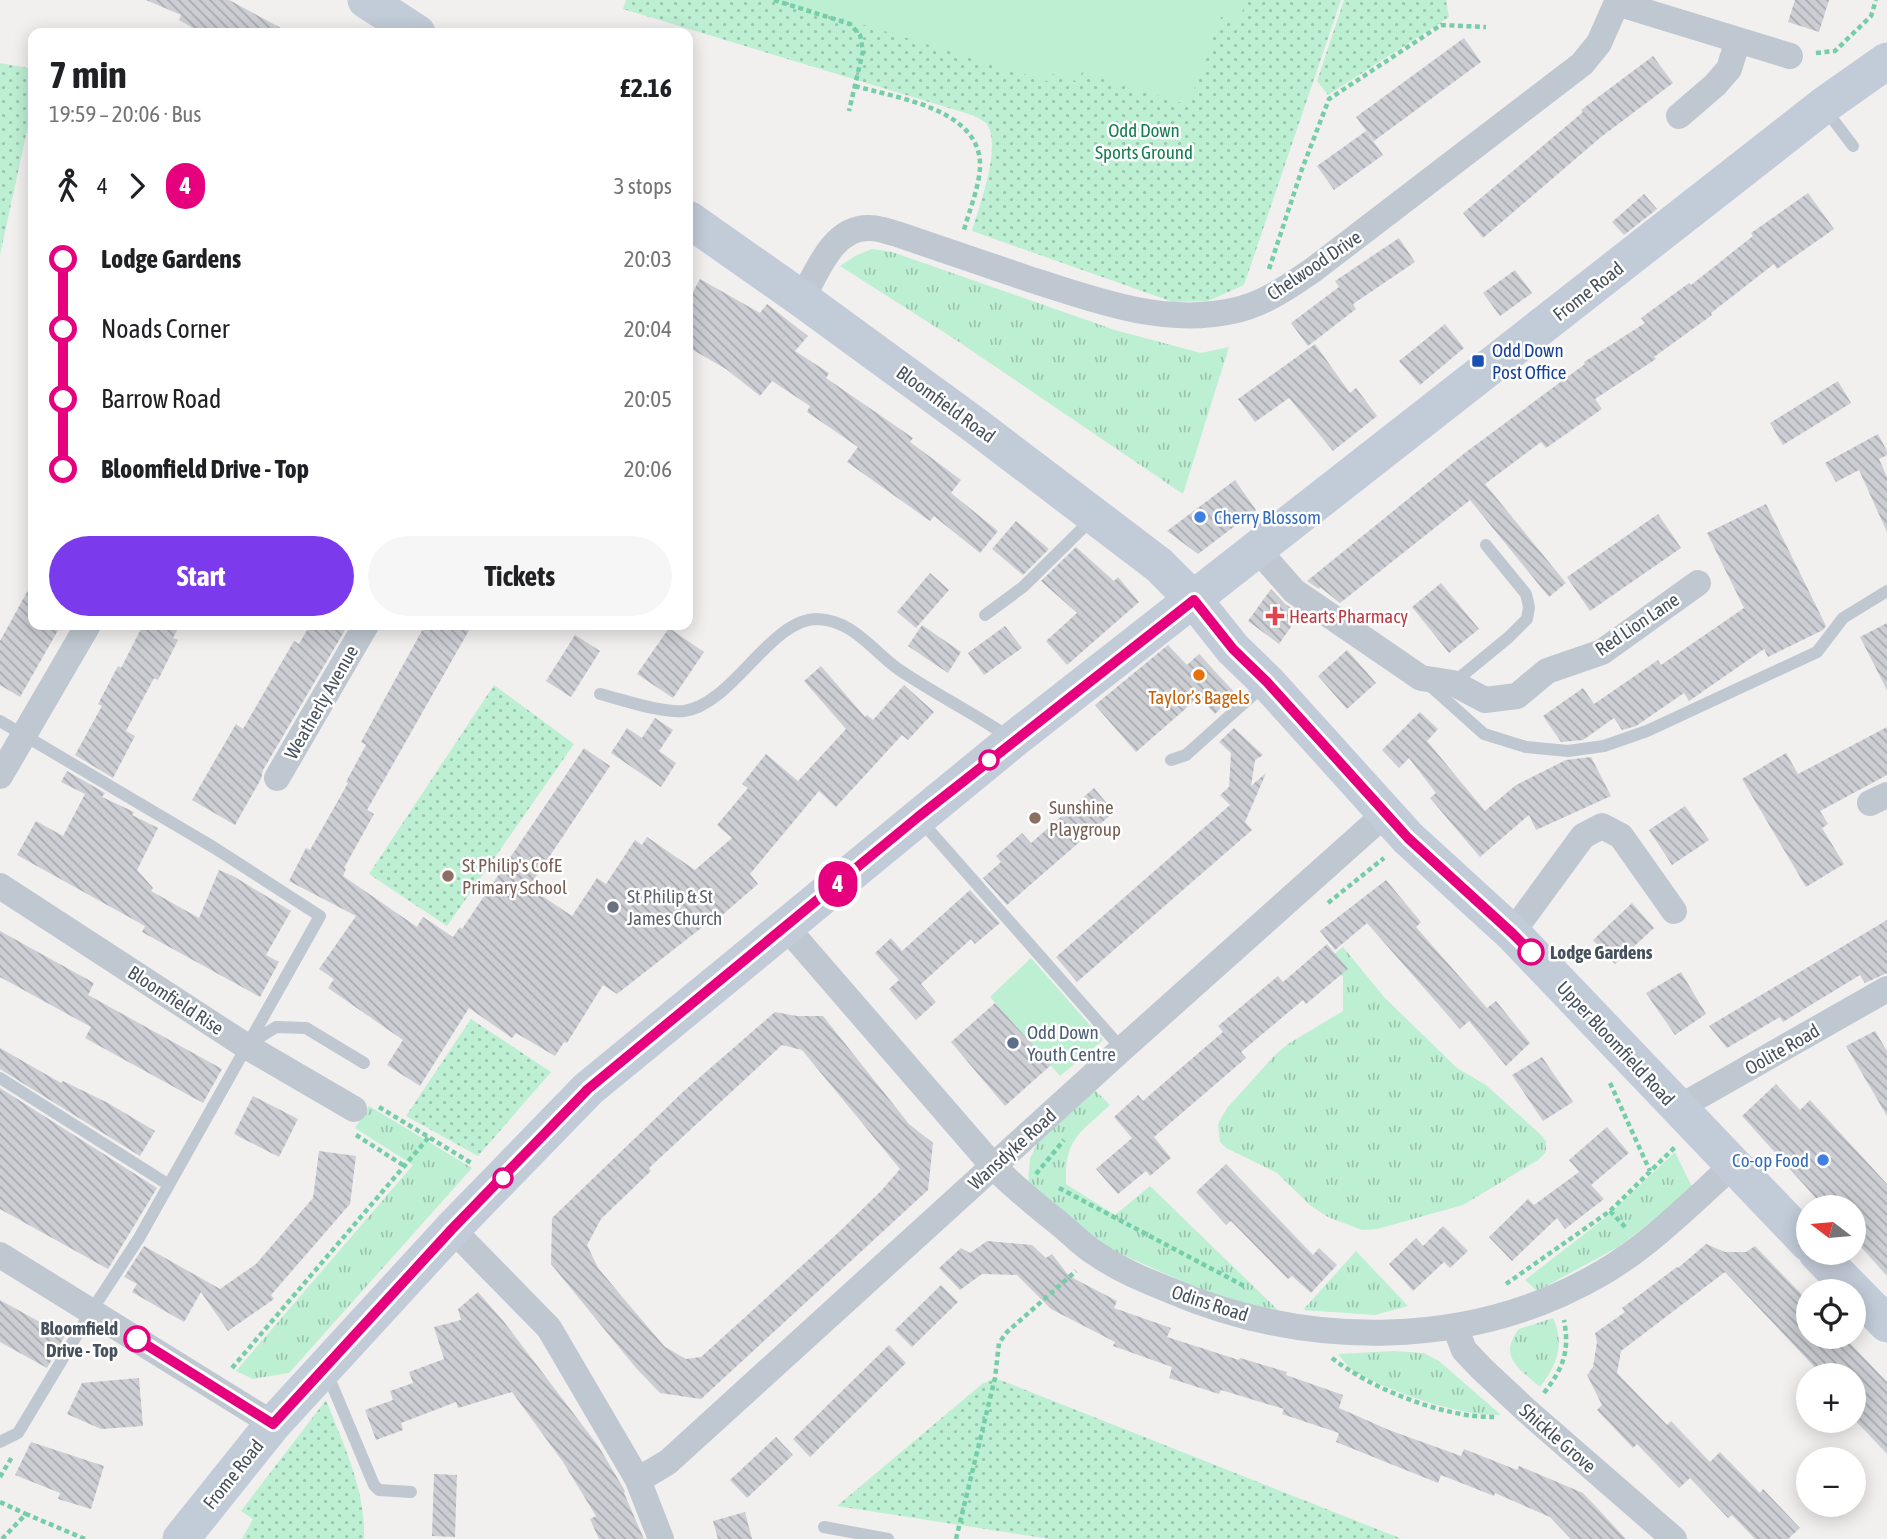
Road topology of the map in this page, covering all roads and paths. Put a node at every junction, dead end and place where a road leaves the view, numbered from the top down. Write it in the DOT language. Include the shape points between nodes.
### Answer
graph roads {
  1 [pos="366,0"];
  2 [pos="774,0"];
  3 [pos="1876,0"];
  4 [pos="1617,2"];
  5 [pos="1486,27"];
  6 [pos="409,28"];
  7 [pos="1738,40"];
  8 [pos="1790,56"];
  9 [pos="1887,61"];
  10 [pos="855,86"];
  11 [pos="1823,106"];
  12 [pos="849,111"];
  13 [pos="1679,116"];
  14 [pos="1853,146"];
  15 [pos="693,223"];
  16 [pos="958,255"];
  17 [pos="802,299"];
  18 [pos="1257,303"];
  19 [pos="1096,515"];
  20 [pos="1486,545"];
  21 [pos="1258,550"];
  22 [pos="1698,583"];
  23 [pos="1887,590"];
  24 [pos="1194,600"];
  25 [pos="985,615"];
  26 [pos="85,630"];
  27 [pos="363,630"];
  28 [pos="1421,678"];
  29 [pos="1267,682"];
  30 [pos="1453,684"];
  31 [pos="600,694"];
  32 [pos="0,721"];
  33 [pos="23,736"];
  34 [pos="1013,740"];
  35 [pos="1171,760"];
  36 [pos="0,776"];
  37 [pos="277,778"];
  38 [pos="1385,814"];
  39 [pos="918,817"];
  40 [pos="0,886"];
  41 [pos="1674,911"];
  42 [pos="786,927"];
  43 [pos="1512,933"];
  44 [pos="1887,989"];
  45 [pos="246,1046"];
  46 [pos="1122,1049"];
  47 [pos="364,1063"];
  48 [pos="0,1078"];
  49 [pos="1608,1080"];
  50 [pos="354,1109"];
  51 [pos="1687,1118"];
  52 [pos="429,1138"];
  53 [pos="993,1166"];
  54 [pos="1732,1166"];
  55 [pos="406,1167"];
  56 [pos="1650,1171"];
  57 [pos="500,1181"];
  58 [pos="169,1185"];
  59 [pos="452,1229"];
  60 [pos="1796,1231"];
  61 [pos="0,1255"];
  62 [pos="1097,1255"];
  63 [pos="1830,1265"];
  64 [pos="1496,1287"];
  65 [pos="92,1310"];
  66 [pos="1887,1324"];
  67 [pos="1455,1327"];
  68 [pos="326,1369"];
  69 [pos="214,1390"];
  70 [pos="273,1424"];
  71 [pos="0,1443"];
  72 [pos="638,1480"];
  73 [pos="411,1492"];
  74 [pos="0,1502"];
  75 [pos="26,1514"];
  76 [pos="824,1527"];
  77 [pos="2,1539"];
  78 [pos="85,1539"];
  79 [pos="181,1539"];
  80 [pos="661,1539"];
  81 [pos="888,1539"];
  82 [pos="956,1539"];
  83 [pos="1674,1539"];
  1 -- 6 [label="street"];
  2 -- 10 [label="path" via="850,24 860,35 863,51"];
  3 -- 8 [label="path" via="1871,16 1835,51"];
  4 -- 7 [label="street, Chelwood Drive"];
  4 -- 18 [label="street, Chelwood Drive" via="1599,43 1582,64 1313,270"];
  5 -- 18 [label="path" via="1441,25 1329,99"];
  7 -- 8 [label="street, Chelwood Drive"];
  7 -- 13 [label="street" via="1729,69 1716,86"];
  9 -- 11 [label="street, Frome Road"];
  10 -- 12 [label="path"];
  10 -- 16 [label="path" via="943,112 970,136 979,154 980,170"];
  11 -- 14 [label="lane"];
  11 -- 21 [label="street, Frome Road"];
  15 -- 17 [label="street, Bloomfield Road"];
  16 -- 17 [label="street, Chelwood Drive" via="869,228 845,234 832,247"];
  16 -- 18 [label="street, Chelwood Drive" via="1124,308 1193,316"];
  17 -- 19 [label="street, Bloomfield Road"];
  19 -- 24 [label="street, Bloomfield Road" via="1159,565"];
  19 -- 25 [label="lane" via="1023,587"];
  20 -- 30 [label="lane" via="1526,593 1527,619"];
  21 -- 24 [label="street, Frome Road"];
  21 -- 28 [label="street" via="1294,591"];
  22 -- 30 [label="street, Red Lion Lane" via="1602,652 1548,671 1517,696 1485,700"];
  23 -- 28 [label="lane" via="1843,618 1817,652 1647,732 1604,746 1568,751 1526,747 1484,734"];
  24 -- 29 [label="street, Upper Bloomfield Road"];
  24 -- 34 [label="street, Frome Road"];
  26 -- 33 [label="street"];
  27 -- 37 [label="street, Weatherly Avenue"];
  28 -- 30 [label="street, Red Lion Lane"];
  29 -- 35 [label="lane" via="1186,755"];
  29 -- 38 [label="street, Upper Bloomfield Road"];
  31 -- 34 [label="lane" via="667,710 698,708 789,629 817,619 855,632 899,670"];
  32 -- 33 [label="lane"];
  33 -- 36 [label="street"];
  33 -- 45 [label="lane" via="320,916"];
  34 -- 39 [label="street, Frome Road"];
  38 -- 43 [label="street, Upper Bloomfield Road"];
  38 -- 46 [label="street, Wansdyke Road"];
  39 -- 42 [label="street, Frome Road"];
  39 -- 46 [label="lane"];
  40 -- 45 [label="street, Bloomfield Rise"];
  41 -- 43 [label="street" via="1621,836 1602,825 1583,836"];
  42 -- 53 [label="street, Odins Road"];
  42 -- 57 [label="street, Frome Road" via="588,1089"];
  43 -- 51 [label="street, Upper Bloomfield Road"];
  44 -- 51 [label="street, Oolite Road"];
  45 -- 47 [label="lane" via="276,1027 306,1028"];
  45 -- 50 [label="street, Bloomfield Rise"];
  45 -- 58 [label="lane"];
  46 -- 53 [label="street, Wansdyke Road"];
  48 -- 58 [label="lane"];
  49 -- 56 [label="path"];
  50 -- 52 [label="path" via="369,1100"];
  50 -- 55 [label="path" via="352,1133"];
  51 -- 54 [label="street, Upper Bloomfield Road"];
  51 -- 56 [label="path"];
  52 -- 55 [label="path"];
  52 -- 57 [label="path"];
  53 -- 62 [label="street, Odins Road"];
  53 -- 72 [label="street, Wansdyke Road" via="668,1462"];
  54 -- 60 [label="street, Upper Bloomfield Road"];
  54 -- 67 [label="street, Odins Road" via="1643,1245 1602,1273 1517,1312"];
  55 -- 69 [label="path"];
  56 -- 64 [label="path" via="1610,1211 1510,1282"];
  57 -- 59 [label="street, Frome Road"];
  58 -- 65 [label="lane"];
  59 -- 68 [label="street, Frome Road"];
  59 -- 72 [label="street" via="549,1328"];
  61 -- 65 [label="street"];
  62 -- 67 [label="street, Odins Road" via="1184,1297 1294,1328 1353,1333"];
  62 -- 82 [label="path" via="999,1343 995,1378"];
  63 -- 66 [label="street"];
  65 -- 69 [label="street"];
  65 -- 71 [label="lane" via="18,1433"];
  67 -- 83 [label="street, Shickle Grove" via="1464,1350 1482,1369"];
  68 -- 70 [label="street, Frome Road"];
  68 -- 73 [label="lane" via="374,1485 379,1490"];
  69 -- 70 [label="street"];
  70 -- 79 [label="street, Frome Road"];
  72 -- 80 [label="street"];
  74 -- 75 [label="path"];
  75 -- 77 [label="path"];
  75 -- 78 [label="path"];
  76 -- 81 [label="lane"];
}
